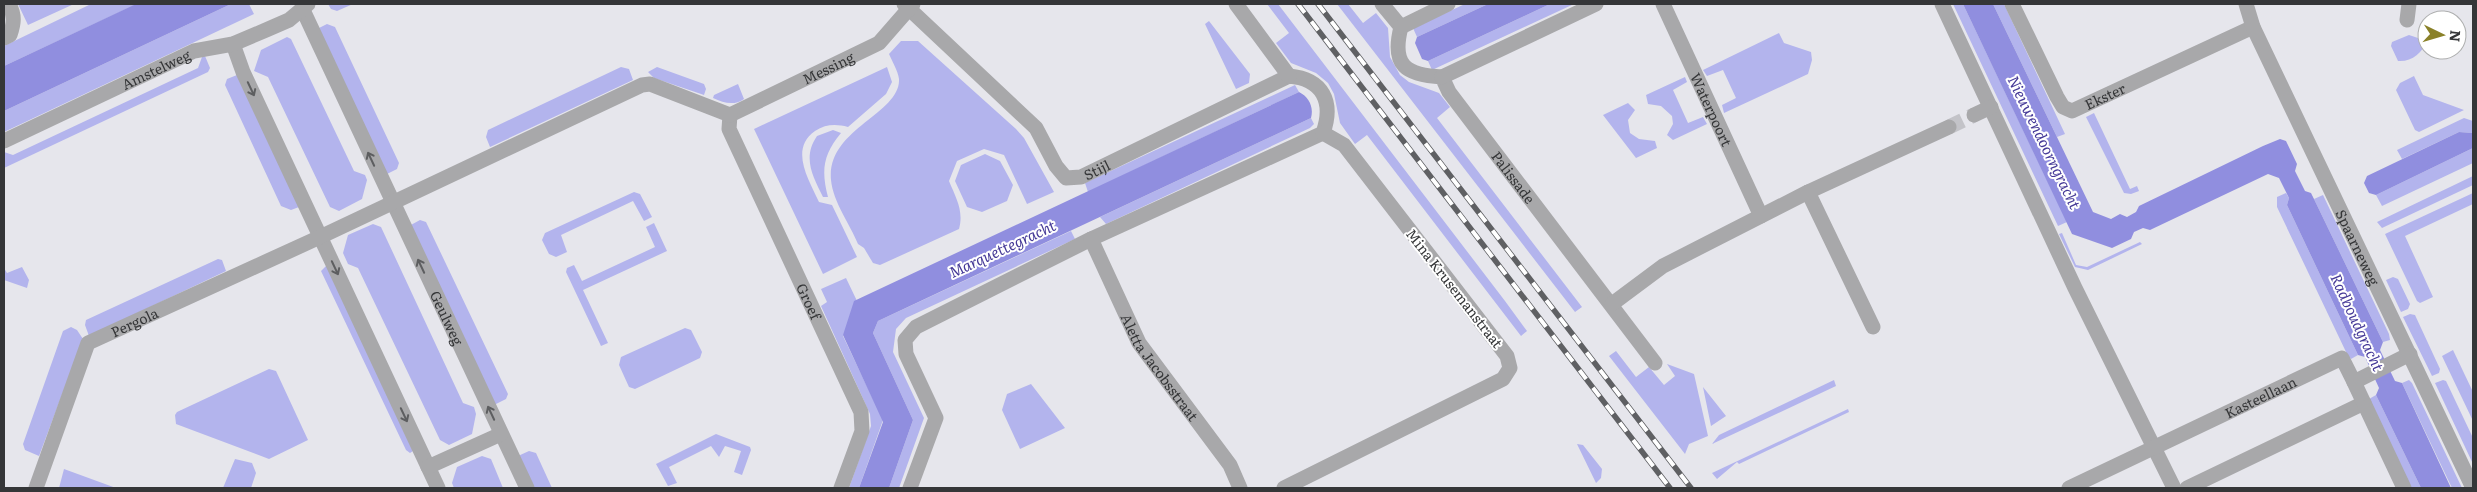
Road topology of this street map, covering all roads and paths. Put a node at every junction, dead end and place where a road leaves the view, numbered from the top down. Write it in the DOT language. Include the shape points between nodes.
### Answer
graph roads {
  1 [pos="9,4"];
  2 [pos="1236,4"];
  3 [pos="1382,4"];
  4 [pos="1448,4"];
  5 [pos="1596,4"];
  6 [pos="1663,4"];
  7 [pos="1942,4"];
  8 [pos="2012,4"];
  9 [pos="2246,4"];
  10 [pos="2409,4"];
  11 [pos="909,5"];
  12 [pos="305,6"];
  13 [pos="2406,20"];
  14 [pos="1400,27"];
  15 [pos="2253,27"];
  16 [pos="4,38"];
  17 [pos="233,44"];
  18 [pos="1289,76"];
  19 [pos="1442,77"];
  20 [pos="1990,107"];
  21 [pos="730,115"];
  22 [pos="1974,115"];
  23 [pos="1948,127"];
  24 [pos="1323,133"];
  25 [pos="4,142"];
  26 [pos="1808,192"];
  27 [pos="391,203"];
  28 [pos="1761,216"];
  29 [pos="320,237"];
  30 [pos="1091,239"];
  31 [pos="1612,304"];
  32 [pos="1873,327"];
  33 [pos="2410,354"];
  34 [pos="1655,363"];
  35 [pos="2354,382"];
  36 [pos="2364,403"];
  37 [pos="501,434"];
  38 [pos="2154,448"];
  39 [pos="428,467"];
  40 [pos="36,488"];
  41 [pos="438,488"];
  42 [pos="527,488"];
  43 [pos="841,488"];
  44 [pos="910,488"];
  45 [pos="1240,488"];
  46 [pos="1284,488"];
  47 [pos="2069,488"];
  48 [pos="2174,488"];
  49 [pos="2187,488"];
  50 [pos="2404,488"];
  51 [pos="2473,488"];
  1 -- 16 [label="street" via="14,13 13,25 10,35"];
  2 -- 18 [label="street"];
  3 -- 14 [label="street"];
  4 -- 14 [label="street"];
  5 -- 19 [label="street"];
  6 -- 28 [label="street, Waterpoort"];
  7 -- 20 [label="street"];
  8 -- 15 [label="street, Ekster" via="2056,97 2063,107 2072,112"];
  9 -- 15 [label="street, Spaarneweg"];
  10 -- 13 [label="street"];
  11 -- 18 [label="street, Stijl" via="1036,128 1066,178 1081,177"];
  11 -- 21 [label="street, Messing" via="879,43"];
  12 -- 17 [label="street, Amstelweg" via="289,20"];
  27 -- 12 [label="street, Geulweg, one-way"];
  14 -- 19 [label="street" via="1397,52 1406,67 1419,76"];
  15 -- 33 [label="street, Spaarneweg"];
  17 -- 25 [label="street, Amstelweg" via="194,51"];
  17 -- 29 [label="street, one-way"];
  18 -- 24 [label="street" via="1312,81 1325,97 1328,120"];
  19 -- 31 [label="street, Palissade" via="1455,100"];
  20 -- 22 [label="street"];
  20 -- 38 [label="street"];
  21 -- 27 [label="street" via="650,84 642,85"];
  21 -- 43 [label="street, Groef" via="729,129 861,412 862,431"];
  23 -- 26 [label="street"];
  24 -- 30 [label="street"];
  24 -- 46 [label="street, Mina Krusemanstraat" via="1344,145 1507,356 1510,368 1498,382"];
  26 -- 28 [label="street"];
  26 -- 32 [label="street"];
  27 -- 29 [label="street"];
  37 -- 27 [label="street, Geulweg, one-way"];
  28 -- 31 [label="street" via="1663,266"];
  29 -- 39 [label="street, one-way"];
  29 -- 40 [label="street, Pergola" via="88,343"];
  30 -- 44 [label="street" via="916,327 910,333 905,340 906,354 936,418"];
  30 -- 45 [label="street, Aletta Jacobsstraat" via="1139,344 1230,465"];
  31 -- 34 [label="street, Palissade"];
  33 -- 35 [label="street"];
  33 -- 51 [label="street, Spaarneweg"];
  35 -- 36 [label="street"];
  35 -- 38 [label="street, Kasteellaan" via="2342,358"];
  36 -- 49 [label="street"];
  36 -- 50 [label="street"];
  37 -- 39 [label="street"];
  37 -- 42 [label="street, Geulweg"];
  38 -- 47 [label="street, Kasteellaan"];
  38 -- 48 [label="street"];
  39 -- 41 [label="street"];
}
